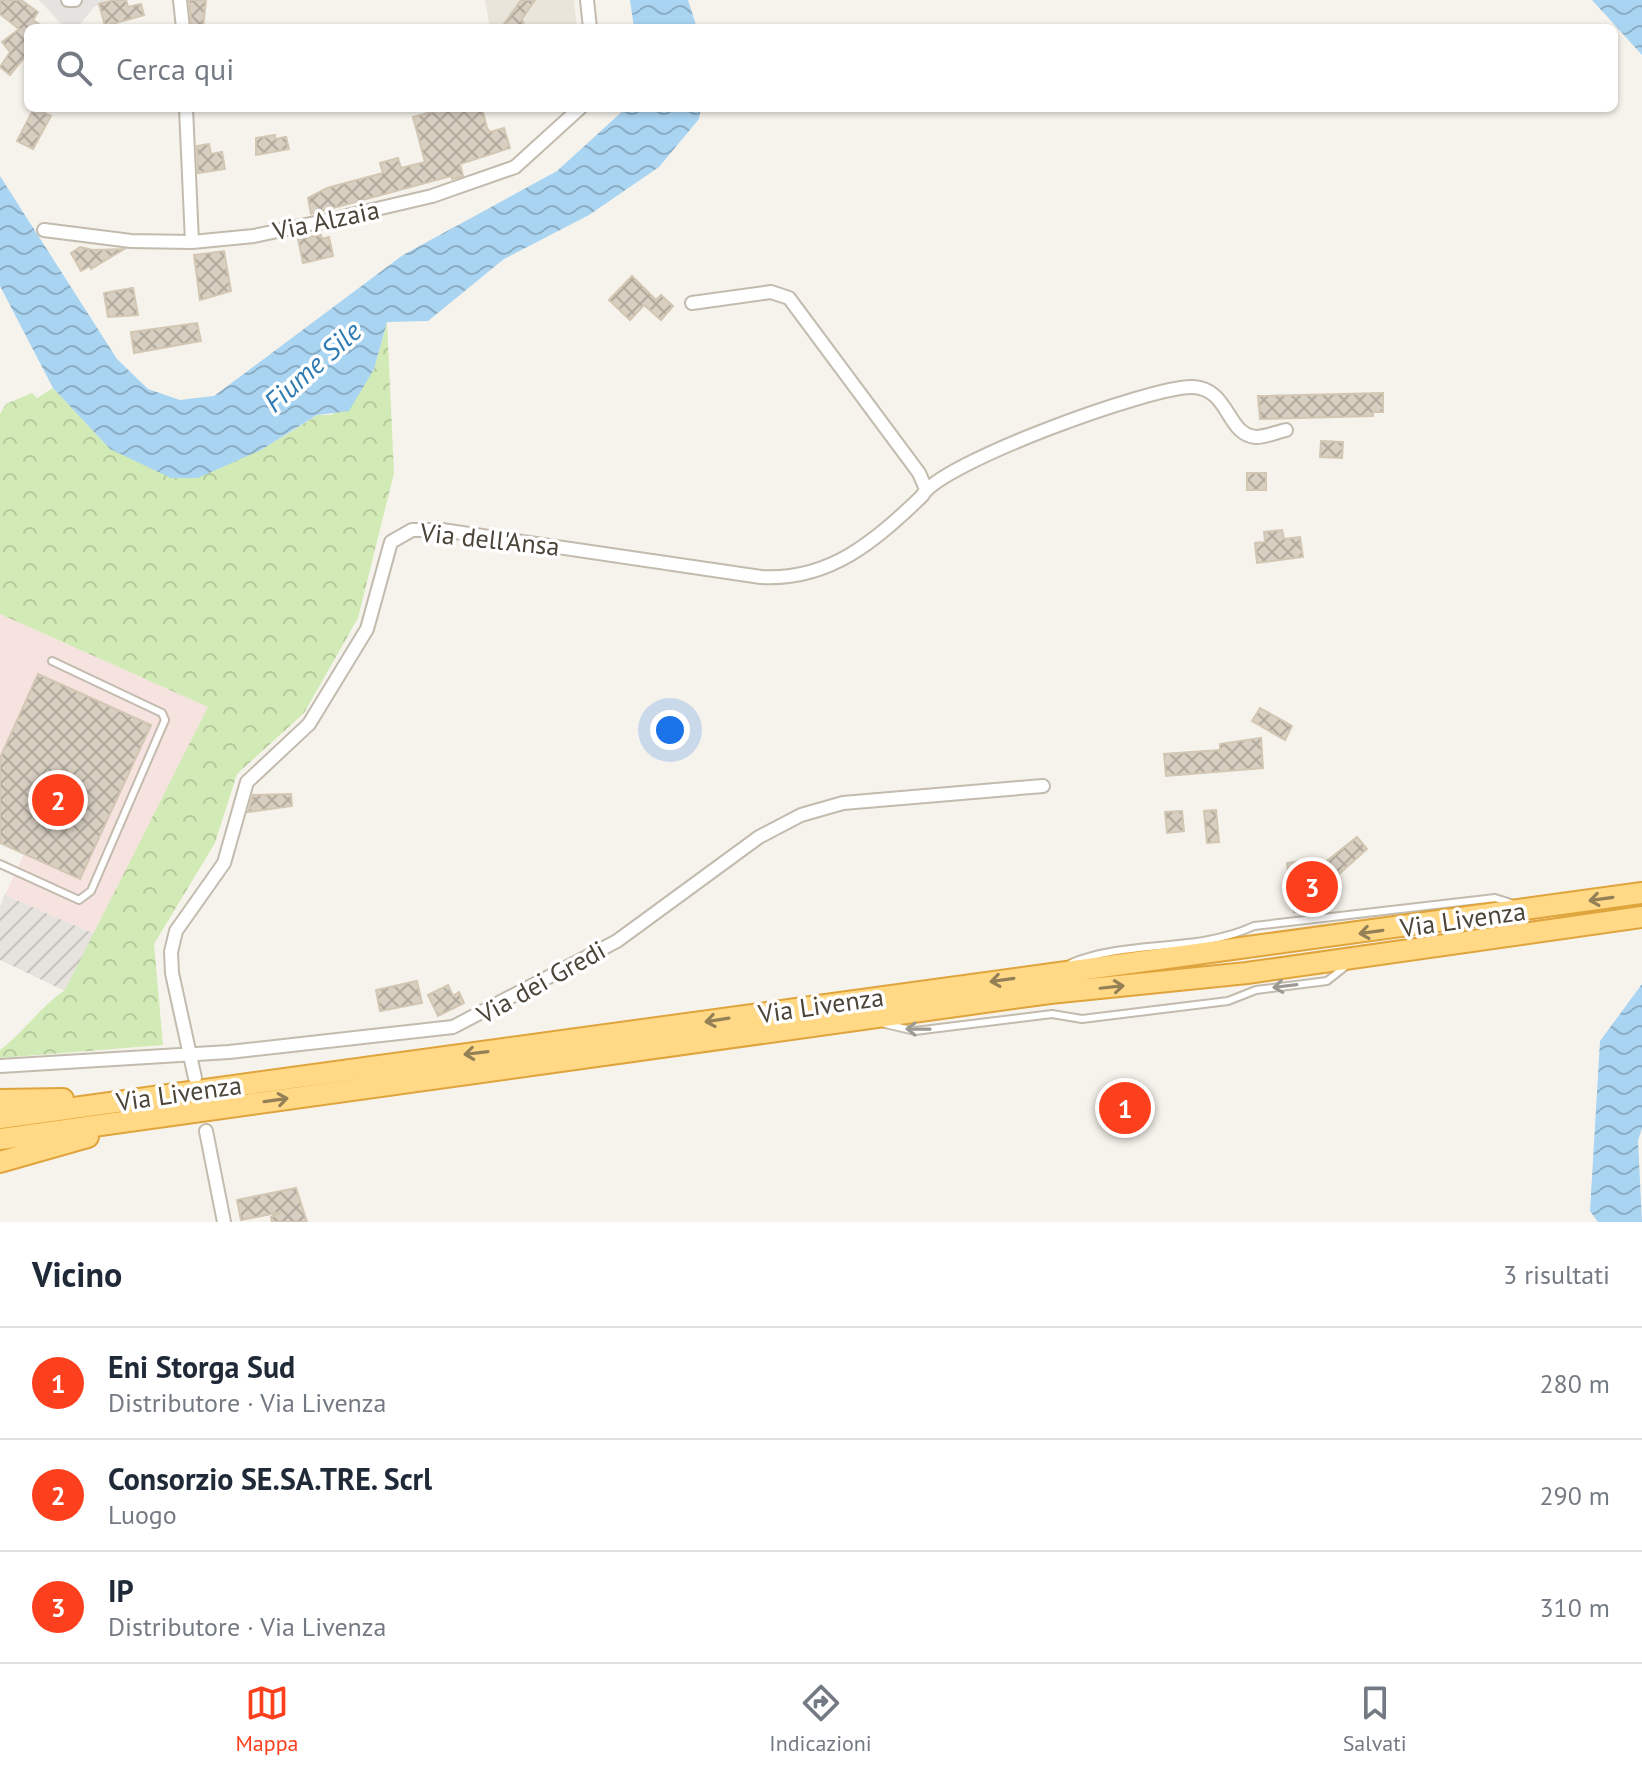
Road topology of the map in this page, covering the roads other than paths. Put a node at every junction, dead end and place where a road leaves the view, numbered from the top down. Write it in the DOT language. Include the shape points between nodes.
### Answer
graph roads {
  1 [pos="68,0"];
  2 [pos="75,0"];
  3 [pos="180,0"];
  4 [pos="587,0"];
  5 [pos="183,24"];
  6 [pos="590,24"];
  7 [pos="186,112"];
  8 [pos="576,112"];
  9 [pos="44,230"];
  10 [pos="192,242"];
  11 [pos="692,303"];
  12 [pos="1286,430"];
  13 [pos="926,489"];
  14 [pos="52,661"];
  15 [pos="1043,786"];
  16 [pos="0,864"];
  17 [pos="1642,893"];
  18 [pos="1642,917"];
  19 [pos="1355,958"];
  20 [pos="864,1020"];
  21 [pos="190,1055"];
  22 [pos="0,1066"];
  23 [pos="195,1078"];
  24 [pos="0,1100"];
  25 [pos="143,1108"];
  26 [pos="0,1118"];
  27 [pos="206,1131"];
  28 [pos="0,1139"];
  29 [pos="0,1162"];
  30 [pos="224,1222"];
  1 -- 2 [label="street"];
  3 -- 5 [label="street"];
  4 -- 6 [label="street"];
  7 -- 10 [label="street"];
  8 -- 10 [label="street, Via Alzaia" via="515,167 474,184 254,236"];
  9 -- 10 [label="street, Via Alzaia"];
  11 -- 13 [label="street" via="771,292 789,298"];
  12 -- 13 [label="street, Via dell'Ansa" via="1257,437 1244,433 1220,397 1193,387 1121,403 991,452"];
  13 -- 21 [label="street, Via dell'Ansa" via="861,550 791,577 747,576 442,530 400,534 389,547 367,629 309,724 247,782 224,863 176,931 172,973"];
  14 -- 16 [label="lane" via="162,713 165,720 91,891 79,900"];
  15 -- 21 [label="street, Via dei Gredi" via="854,802 801,815 750,843 617,941 461,1025"];
  17 -- 25 [label="highway, Via Livenza, one-way" via="1042,975"];
  18 -- 19 [label="highway, Via Livenza"];
  20 -- 19 [label="highway, Via Livenza, one-way"];
  19 -- 20 [label="lane, one-way" via="1327,981 1256,990 1228,1001 915,1031"];
  25 -- 20 [label="highway, Via Livenza, one-way" via="434,1078"];
  21 -- 22 [label="street, Via dei Gredi"];
  21 -- 23 [label="street, Via dell'Ansa"];
  24 -- 25 [label="highway"];
  25 -- 26 [label="highway, Via Livenza"];
  25 -- 28 [label="highway, Via Livenza"];
  25 -- 29 [label="highway"];
  27 -- 30 [label="street"];
}
